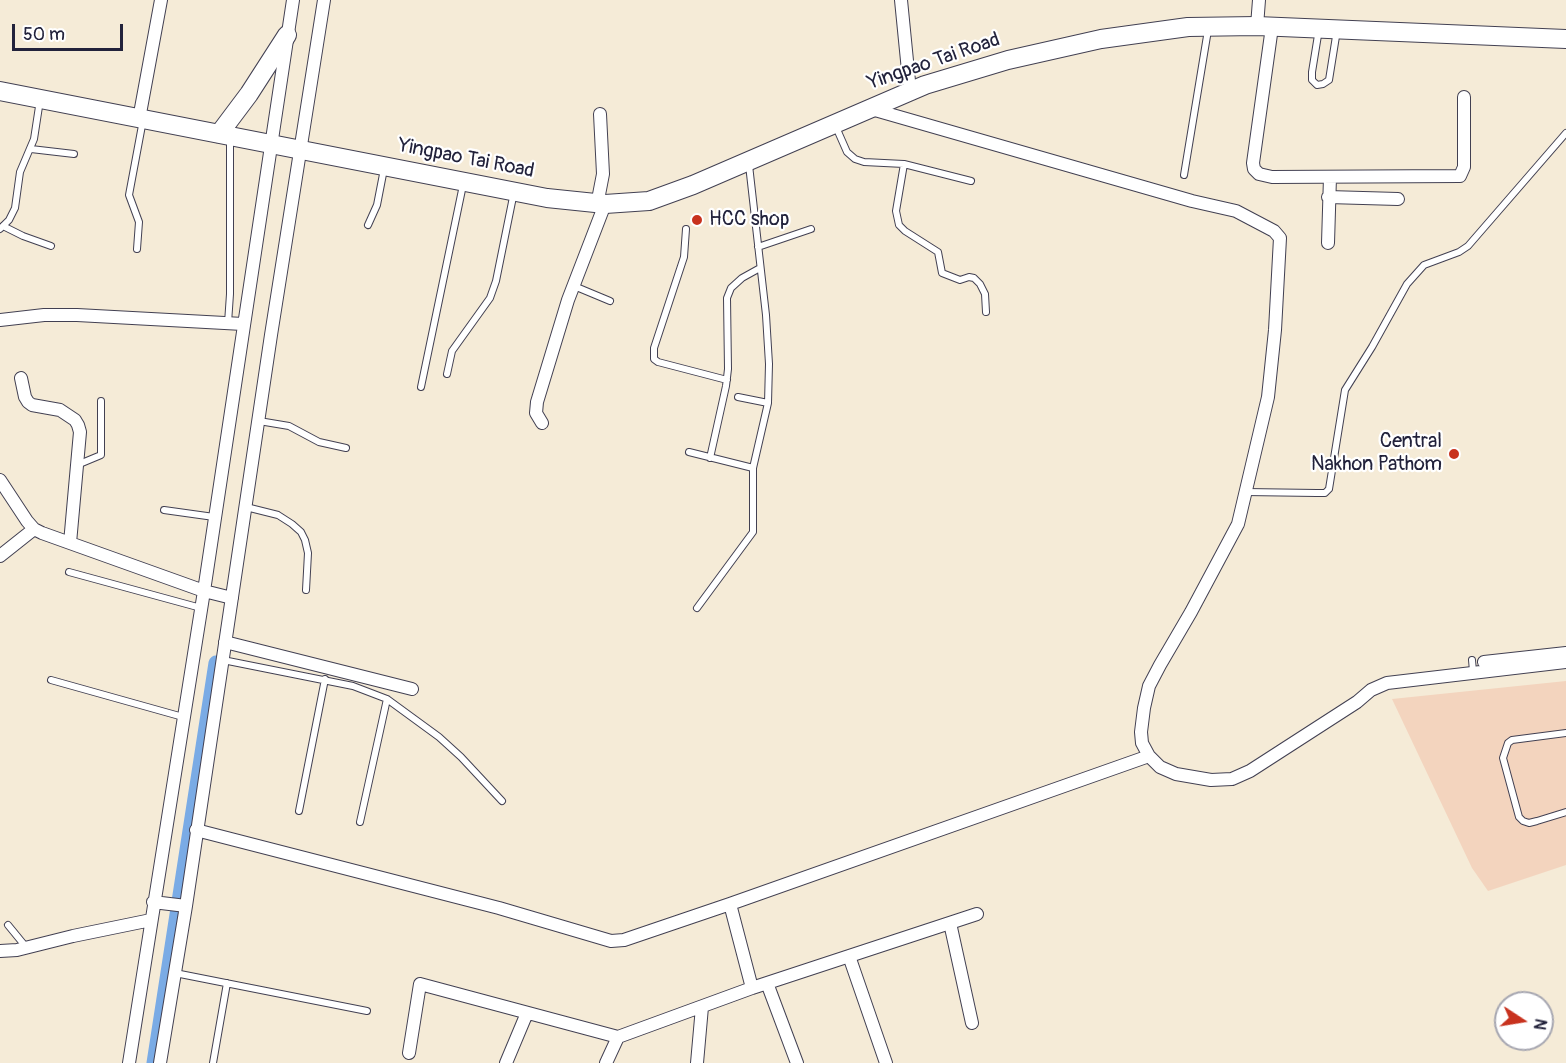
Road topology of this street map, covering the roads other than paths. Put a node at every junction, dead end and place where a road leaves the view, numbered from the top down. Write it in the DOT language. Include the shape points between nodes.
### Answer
graph roads {
  1 [pos="161,0"];
  2 [pos="293,0"];
  3 [pos="324,0"];
  4 [pos="901,0"];
  5 [pos="1259,0"];
  6 [pos="1265,26"];
  7 [pos="1208,27"];
  8 [pos="1328,29"];
  9 [pos="287,35"];
  10 [pos="1566,39"];
  11 [pos="0,91"];
  12 [pos="910,91"];
  13 [pos="1464,97"];
  14 [pos="40,99"];
  15 [pos="868,108"];
  16 [pos="600,114"];
  17 [pos="141,119"];
  18 [pos="834,124"];
  19 [pos="1566,133"];
  20 [pos="224,135"];
  21 [pos="271,143"];
  22 [pos="31,149"];
  23 [pos="300,149"];
  24 [pos="74,154"];
  25 [pos="748,161"];
  26 [pos="904,164"];
  27 [pos="385,166"];
  28 [pos="1184,175"];
  29 [pos="1330,177"];
  30 [pos="971,181"];
  31 [pos="464,182"];
  32 [pos="514,192"];
  33 [pos="1328,197"];
  34 [pos="1398,199"];
  35 [pos="601,205"];
  36 [pos="368,225"];
  37 [pos="2,228"];
  38 [pos="686,229"];
  39 [pos="812,229"];
  40 [pos="1328,243"];
  41 [pos="51,246"];
  42 [pos="758,247"];
  43 [pos="136,249"];
  44 [pos="760,268"];
  45 [pos="573,286"];
  46 [pos="610,301"];
  47 [pos="986,312"];
  48 [pos="0,320"];
  49 [pos="228,323"];
  50 [pos="243,324"];
  51 [pos="447,374"];
  52 [pos="21,378"];
  53 [pos="727,380"];
  54 [pos="421,387"];
  55 [pos="738,397"];
  56 [pos="101,401"];
  57 [pos="768,403"];
  58 [pos="258,421"];
  59 [pos="542,423"];
  60 [pos="346,448"];
  61 [pos="689,452"];
  62 [pos="710,458"];
  63 [pos="77,465"];
  64 [pos="753,468"];
  65 [pos="0,480"];
  66 [pos="1245,492"];
  67 [pos="245,507"];
  68 [pos="164,510"];
  69 [pos="214,517"];
  70 [pos="34,529"];
  71 [pos="70,543"];
  72 [pos="0,556"];
  73 [pos="69,572"];
  74 [pos="306,590"];
  75 [pos="207,592"];
  76 [pos="230,597"];
  77 [pos="201,608"];
  78 [pos="697,608"];
  79 [pos="225,642"];
  80 [pos="1566,653"];
  81 [pos="222,660"];
  82 [pos="1566,662"];
  83 [pos="1472,665"];
  84 [pos="325,679"];
  85 [pos="51,680"];
  86 [pos="412,689"];
  87 [pos="387,699"];
  88 [pos="183,717"];
  89 [pos="1566,733"];
  90 [pos="1149,756"];
  91 [pos="502,801"];
  92 [pos="299,811"];
  93 [pos="1566,812"];
  94 [pos="360,822"];
  95 [pos="196,830"];
  96 [pos="158,903"];
  97 [pos="730,904"];
  98 [pos="183,906"];
  99 [pos="976,914"];
  100 [pos="151,920"];
  101 [pos="950,923"];
  102 [pos="8,925"];
  103 [pos="27,948"];
  104 [pos="0,951"];
  105 [pos="849,956"];
  106 [pos="175,973"];
  107 [pos="227,983"];
  108 [pos="767,983"];
  109 [pos="752,988"];
  110 [pos="702,1007"];
  111 [pos="367,1011"];
  112 [pos="527,1013"];
  113 [pos="972,1023"];
  114 [pos="618,1037"];
  115 [pos="409,1053"];
  116 [pos="129,1063"];
  117 [pos="160,1063"];
  118 [pos="213,1063"];
  119 [pos="506,1063"];
  120 [pos="606,1063"];
  121 [pos="697,1063"];
  122 [pos="797,1063"];
  123 [pos="886,1063"];
  1 -- 17 [label="street"];
  2 -- 9 [label="street"];
  3 -- 23 [label="street"];
  4 -- 12 [label="street"];
  5 -- 6 [label="street"];
  6 -- 7 [label="main road, Yingpao Tai Road"];
  6 -- 8 [label="main road, Yingpao Tai Road"];
  6 -- 29 [label="street" via="1254,169 1272,177"];
  7 -- 12 [label="main road, Yingpao Tai Road" via="1101,39 1052,49"];
  7 -- 28 [label="lane"];
  8 -- 8 [label="lane" via="1312,72 1317,85 1329,80"];
  8 -- 10 [label="main road, Yingpao Tai Road"];
  9 -- 20 [label="main road"];
  9 -- 21 [label="street"];
  11 -- 14 [label="main road, Yingpao Tai Road"];
  12 -- 15 [label="main road, Yingpao Tai Road"];
  13 -- 29 [label="street" via="1464,167 1460,176"];
  14 -- 17 [label="main road, Yingpao Tai Road"];
  14 -- 22 [label="lane"];
  15 -- 18 [label="main road, Yingpao Tai Road"];
  15 -- 66 [label="street" via="1236,211 1274,231 1281,244 1275,330 1264,418"];
  16 -- 35 [label="street"];
  17 -- 20 [label="main road, Yingpao Tai Road"];
  17 -- 43 [label="lane" via="129,195 139,222"];
  18 -- 25 [label="main road, Yingpao Tai Road"];
  18 -- 26 [label="lane" via="847,152 855,159"];
  19 -- 66 [label="lane" via="1468,246 1424,265 1407,284 1346,390 1329,489 1317,494"];
  20 -- 21 [label="main road, Yingpao Tai Road"];
  20 -- 49 [label="lane"];
  21 -- 23 [label="main road, Yingpao Tai Road"];
  21 -- 50 [label="street"];
  22 -- 24 [label="lane"];
  22 -- 37 [label="lane" via="20,172 15,208"];
  23 -- 27 [label="main road, Yingpao Tai Road"];
  23 -- 58 [label="street"];
  25 -- 35 [label="main road, Yingpao Tai Road" via="649,201"];
  25 -- 42 [label="lane"];
  26 -- 30 [label="lane"];
  26 -- 47 [label="lane" via="896,211 899,225 938,252 942,273 960,280 974,278 985,294"];
  27 -- 31 [label="main road, Yingpao Tai Road"];
  27 -- 36 [label="lane" via="377,205"];
  29 -- 33 [label="street"];
  31 -- 32 [label="main road, Yingpao Tai Road"];
  31 -- 54 [label="lane"];
  32 -- 35 [label="main road, Yingpao Tai Road"];
  32 -- 51 [label="lane" via="496,282 490,298 452,351"];
  33 -- 34 [label="street"];
  33 -- 40 [label="street"];
  35 -- 45 [label="street"];
  37 -- 41 [label="lane"];
  38 -- 53 [label="lane" via="684,257 654,348 654,359"];
  39 -- 42 [label="lane"];
  42 -- 44 [label="lane"];
  44 -- 53 [label="lane" via="742,278 727,298"];
  44 -- 57 [label="lane" via="769,364"];
  45 -- 46 [label="lane"];
  45 -- 59 [label="street" via="537,402 536,413"];
  48 -- 49 [label="street" via="66,315"];
  49 -- 50 [label="street"];
  50 -- 69 [label="street"];
  52 -- 63 [label="street" via="28,402 60,410 75,420 80,432"];
  53 -- 62 [label="lane"];
  55 -- 57 [label="lane"];
  56 -- 63 [label="lane" via="101,455"];
  57 -- 64 [label="lane"];
  58 -- 60 [label="lane" via="289,426 319,442"];
  58 -- 67 [label="street"];
  61 -- 62 [label="lane"];
  62 -- 64 [label="lane"];
  63 -- 71 [label="street"];
  64 -- 78 [label="lane" via="753,532"];
  65 -- 70 [label="street"];
  66 -- 90 [label="street" via="1238,524 1149,686 1141,732"];
  67 -- 74 [label="lane" via="278,515 301,532 308,553"];
  67 -- 76 [label="street"];
  68 -- 69 [label="lane"];
  69 -- 75 [label="street"];
  70 -- 71 [label="street"];
  70 -- 72 [label="street"];
  71 -- 75 [label="street"];
  73 -- 77 [label="lane"];
  75 -- 76 [label="street"];
  75 -- 77 [label="street"];
  76 -- 79 [label="street"];
  77 -- 88 [label="street"];
  79 -- 81 [label="street"];
  79 -- 86 [label="street"];
  80 -- 83 [label="street"];
  81 -- 84 [label="lane"];
  81 -- 95 [label="street"];
  82 -- 83 [label="street"];
  83 -- 90 [label="street" via="1387,682 1232,779 1176,774 1160,767"];
  84 -- 87 [label="lane"];
  84 -- 92 [label="lane"];
  85 -- 88 [label="lane"];
  87 -- 91 [label="lane" via="439,737"];
  87 -- 94 [label="lane"];
  88 -- 96 [label="street"];
  89 -- 93 [label="lane" via="1512,740 1503,758 1523,821 1529,823"];
  90 -- 97 [label="street"];
  95 -- 97 [label="street" via="611,940 624,940"];
  95 -- 98 [label="street"];
  96 -- 98 [label="street"];
  96 -- 100 [label="street"];
  97 -- 109 [label="street"];
  98 -- 106 [label="street"];
  99 -- 101 [label="street"];
  100 -- 103 [label="street"];
  100 -- 116 [label="street"];
  101 -- 105 [label="street"];
  101 -- 113 [label="street"];
  102 -- 103 [label="lane"];
  103 -- 104 [label="street"];
  105 -- 108 [label="street"];
  105 -- 123 [label="street"];
  106 -- 107 [label="lane"];
  106 -- 117 [label="street"];
  107 -- 111 [label="lane"];
  107 -- 118 [label="lane"];
  108 -- 109 [label="street"];
  108 -- 122 [label="street"];
  109 -- 110 [label="street"];
  110 -- 114 [label="street"];
  110 -- 121 [label="street"];
  112 -- 114 [label="street"];
  112 -- 115 [label="street" via="420,984"];
  112 -- 119 [label="street"];
  114 -- 120 [label="street"];
}
